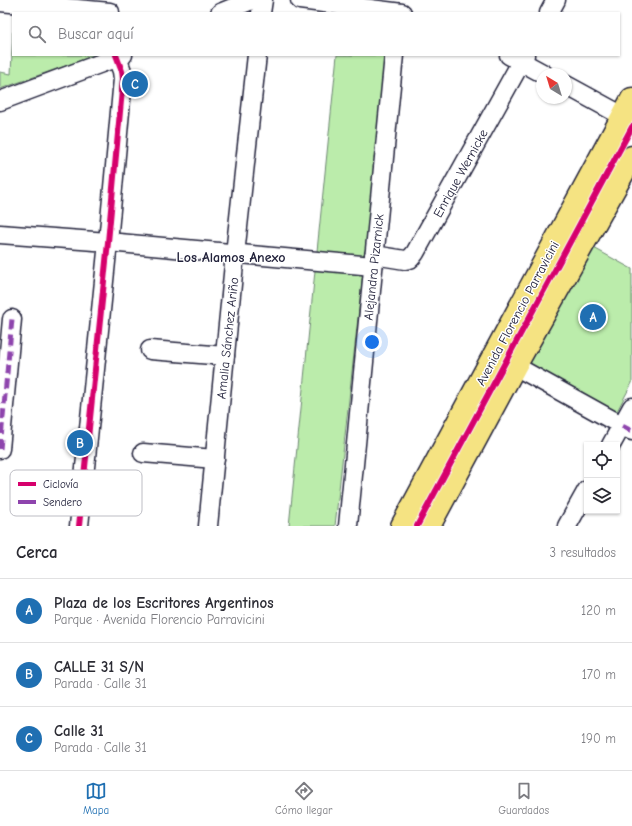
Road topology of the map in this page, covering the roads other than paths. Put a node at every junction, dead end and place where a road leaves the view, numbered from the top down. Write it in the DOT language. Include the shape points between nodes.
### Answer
graph roads {
  1 [pos="252,0"];
  2 [pos="263,0"];
  3 [pos="300,0"];
  4 [pos="556,0"];
  5 [pos="0,2"];
  6 [pos="227,7"];
  7 [pos="111,8"];
  8 [pos="400,10"];
  9 [pos="261,12"];
  10 [pos="550,12"];
  11 [pos="119,56"];
  12 [pos="257,56"];
  13 [pos="394,56"];
  14 [pos="519,57"];
  15 [pos="536,69"];
  16 [pos="572,88"];
  17 [pos="0,101"];
  18 [pos="629,112"];
  19 [pos="632,157"];
  20 [pos="0,234"];
  21 [pos="108,242"];
  22 [pos="235,254"];
  23 [pos="374,261"];
  24 [pos="12,319"];
  25 [pos="150,350"];
  26 [pos="225,356"];
  27 [pos="515,366"];
  28 [pos="632,407"];
  29 [pos="627,428"];
  30 [pos="614,442"];
  31 [pos="0,449"];
  32 [pos="143,453"];
  33 [pos="215,458"];
  34 [pos="85,470"];
  35 [pos="584,495"];
  36 [pos="80,516"];
  37 [pos="79,526"];
  38 [pos="208,526"];
  39 [pos="348,526"];
  40 [pos="402,526"];
  41 [pos="429,526"];
  42 [pos="567,526"];
  1 -- 6 [label="street"];
  2 -- 9 [label="street"];
  3 -- 8 [label="street"];
  4 -- 10 [label="street"];
  5 -- 7 [label="street"];
  11 -- 17 [label="street"];
  11 -- 21 [label="street" via="122,79"];
  12 -- 22 [label="street, Amalia Sánchez Ariño"];
  13 -- 23 [label="street, Alejandra Pizarnick"];
  14 -- 15 [label="street"];
  14 -- 23 [label="street, Enrique Wernicke" via="415,253 410,259 405,260"];
  16 -- 18 [label="street"];
  18 -- 40 [label="main road, Avenida Florencio Parravicini"];
  19 -- 27 [label="main road, Avenida Florencio Parravicini"];
  20 -- 21 [label="street, Enrique Wernicke"];
  21 -- 22 [label="street, Enrique Wernicke"];
  21 -- 34 [label="street"];
  22 -- 23 [label="street, Enrique Wernicke"];
  22 -- 26 [label="street, Amalia Sánchez Ariño"];
  23 -- 39 [label="street, Alejandra Pizarnick"];
  24 -- 31 [label="street"];
  25 -- 26 [label="street"];
  26 -- 33 [label="street, Amalia Sánchez Ariño"];
  27 -- 29 [label="street"];
  27 -- 41 [label="main road, Avenida Florencio Parravicini"];
  28 -- 29 [label="street"];
  29 -- 30 [label="street"];
  32 -- 33 [label="street"];
  33 -- 38 [label="street, Amalia Sánchez Ariño"];
  35 -- 42 [label="street"];
  36 -- 37 [label="street"];
}
